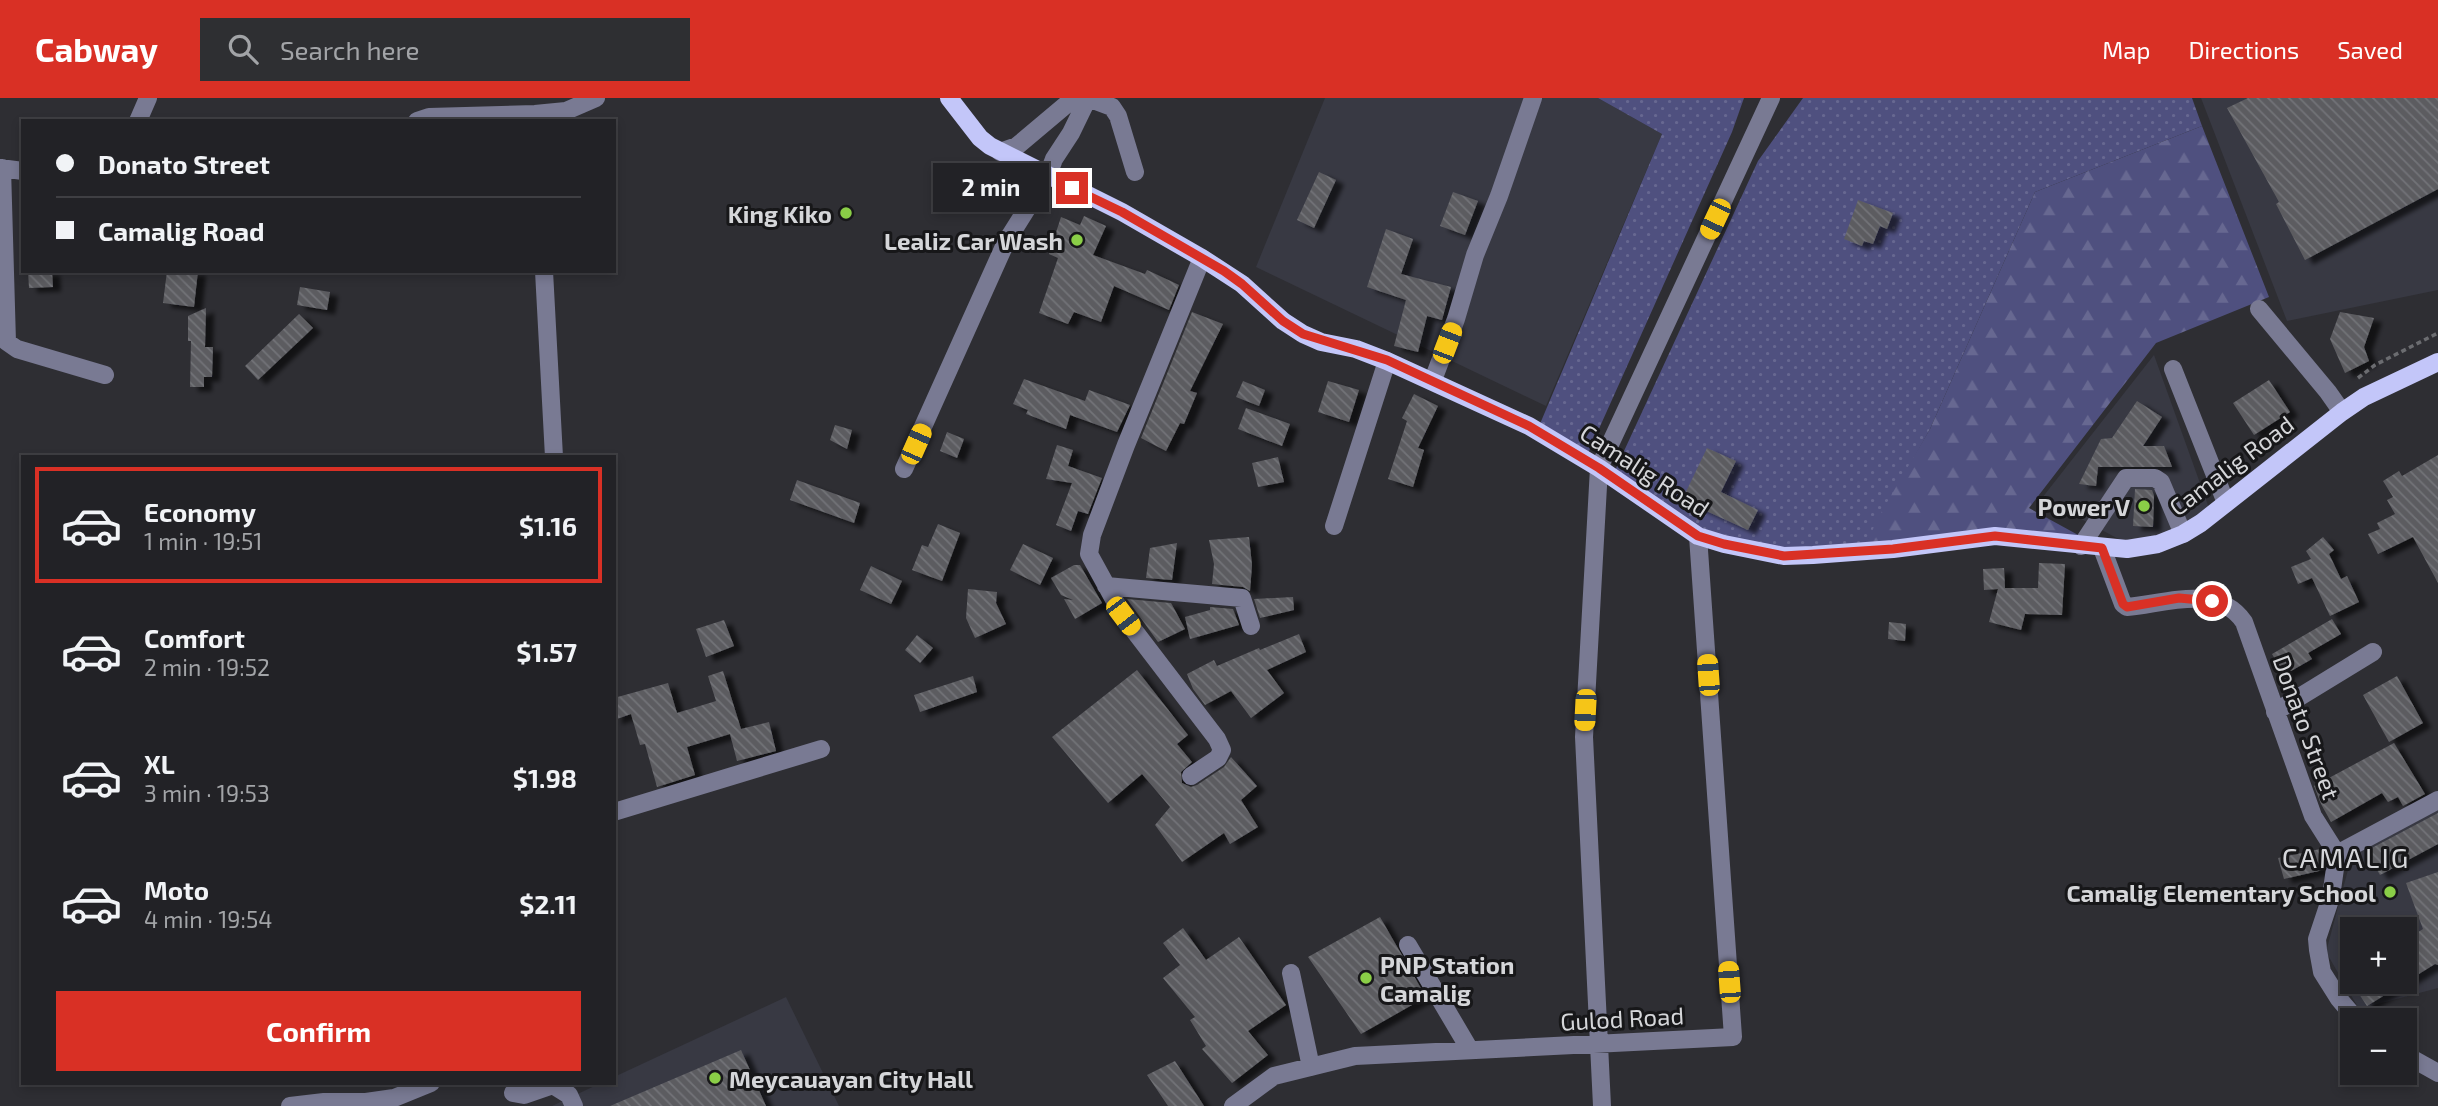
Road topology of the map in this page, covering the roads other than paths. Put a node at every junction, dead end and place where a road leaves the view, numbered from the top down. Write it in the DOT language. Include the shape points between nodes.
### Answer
graph roads {
  1 [pos="148,98"];
  2 [pos="596,98"];
  3 [pos="1074,98"];
  4 [pos="1088,98"];
  5 [pos="1534,98"];
  6 [pos="1770,98"];
  7 [pos="954,100"];
  8 [pos="535,118"];
  9 [pos="139,119"];
  10 [pos="423,119"];
  11 [pos="1000,152"];
  12 [pos="1,168"];
  13 [pos="21,171"];
  14 [pos="1135,172"];
  15 [pos="1048,175"];
  16 [pos="1202,258"];
  17 [pos="544,273"];
  18 [pos="2259,309"];
  19 [pos="1387,360"];
  20 [pos="2438,362"];
  21 [pos="2172,369"];
  22 [pos="105,375"];
  23 [pos="1433,380"];
  24 [pos="2337,405"];
  25 [pos="554,455"];
  26 [pos="1599,468"];
  27 [pos="904,469"];
  28 [pos="2226,503"];
  29 [pos="1334,526"];
  30 [pos="2183,534"];
  31 [pos="1698,536"];
  32 [pos="2081,546"];
  33 [pos="2102,548"];
  34 [pos="1106,586"];
  35 [pos="1251,626"];
  36 [pos="2373,652"];
  37 [pos="2275,712"];
  38 [pos="821,750"];
  39 [pos="1191,776"];
  40 [pos="2438,800"];
  41 [pos="616,807"];
  42 [pos="2337,854"];
  43 [pos="1408,945"];
  44 [pos="1291,973"];
  45 [pos="2347,1008"];
  46 [pos="1598,1044"];
  47 [pos="1470,1050"];
  48 [pos="2417,1061"];
  49 [pos="1311,1067"];
  50 [pos="2438,1073"];
  51 [pos="426,1085"];
  52 [pos="513,1094"];
  53 [pos="290,1106"];
  54 [pos="574,1106"];
  55 [pos="1233,1106"];
  56 [pos="1602,1106"];
  1 -- 9 [label="street"];
  2 -- 8 [label="street"];
  3 -- 11 [label="street" via="1017,146"];
  4 -- 14 [label="street" via="1112,107 1118,116"];
  4 -- 15 [label="street"];
  5 -- 23 [label="street"];
  6 -- 26 [label="street"];
  7 -- 11 [label="main road, Camalig Road" via="980,138"];
  8 -- 10 [label="street"];
  11 -- 15 [label="main road, Camalig Road"];
  12 -- 13 [label="street"];
  12 -- 22 [label="street" via="7,342"];
  15 -- 16 [label="main road, Camalig Road"];
  15 -- 27 [label="street" via="1006,242"];
  16 -- 19 [label="main road, Camalig Road" via="1303,334"];
  16 -- 34 [label="street" via="1092,535 1089,554"];
  17 -- 25 [label="street"];
  18 -- 24 [label="street"];
  19 -- 23 [label="main road, Camalig Road"];
  19 -- 29 [label="street"];
  20 -- 24 [label="main road, Camalig Road"];
  21 -- 28 [label="street"];
  23 -- 26 [label="main road, Camalig Road" via="1529,426"];
  24 -- 28 [label="main road, Camalig Road"];
  26 -- 31 [label="main road, Camalig Road"];
  26 -- 46 [label="street" via="1584,737"];
  28 -- 30 [label="main road, Camalig Road"];
  30 -- 32 [label="street" via="2161,482 2126,478"];
  30 -- 33 [label="main road, Camalig Road" via="2127,550"];
  31 -- 32 [label="main road, Camalig Road" via="1784,556 1995,536"];
  31 -- 46 [label="street, Gulod Road" via="1733,1037"];
  32 -- 33 [label="main road, Camalig Road"];
  33 -- 37 [label="street, Donato Street" via="2127,607 2179,598 2212,601 2239,614"];
  34 -- 35 [label="street" via="1242,598"];
  34 -- 39 [label="street" via="1222,750 1218,758"];
  36 -- 37 [label="street"];
  37 -- 42 [label="street, Donato Street" via="2313,816"];
  38 -- 41 [label="street"];
  40 -- 42 [label="street"];
  42 -- 45 [label="street" via="2331,897 2317,939 2322,972"];
  43 -- 47 [label="street"];
  44 -- 49 [label="street"];
  46 -- 47 [label="street, Gulod Road"];
  46 -- 56 [label="street"];
  47 -- 49 [label="street, Gulod Road" via="1355,1056"];
  48 -- 50 [label="street"];
  49 -- 55 [label="street, Gulod Road" via="1274,1076"];
  51 -- 53 [label="street" via="394,1098"];
  52 -- 54 [label="street" via="554,1085 569,1095"];
}
